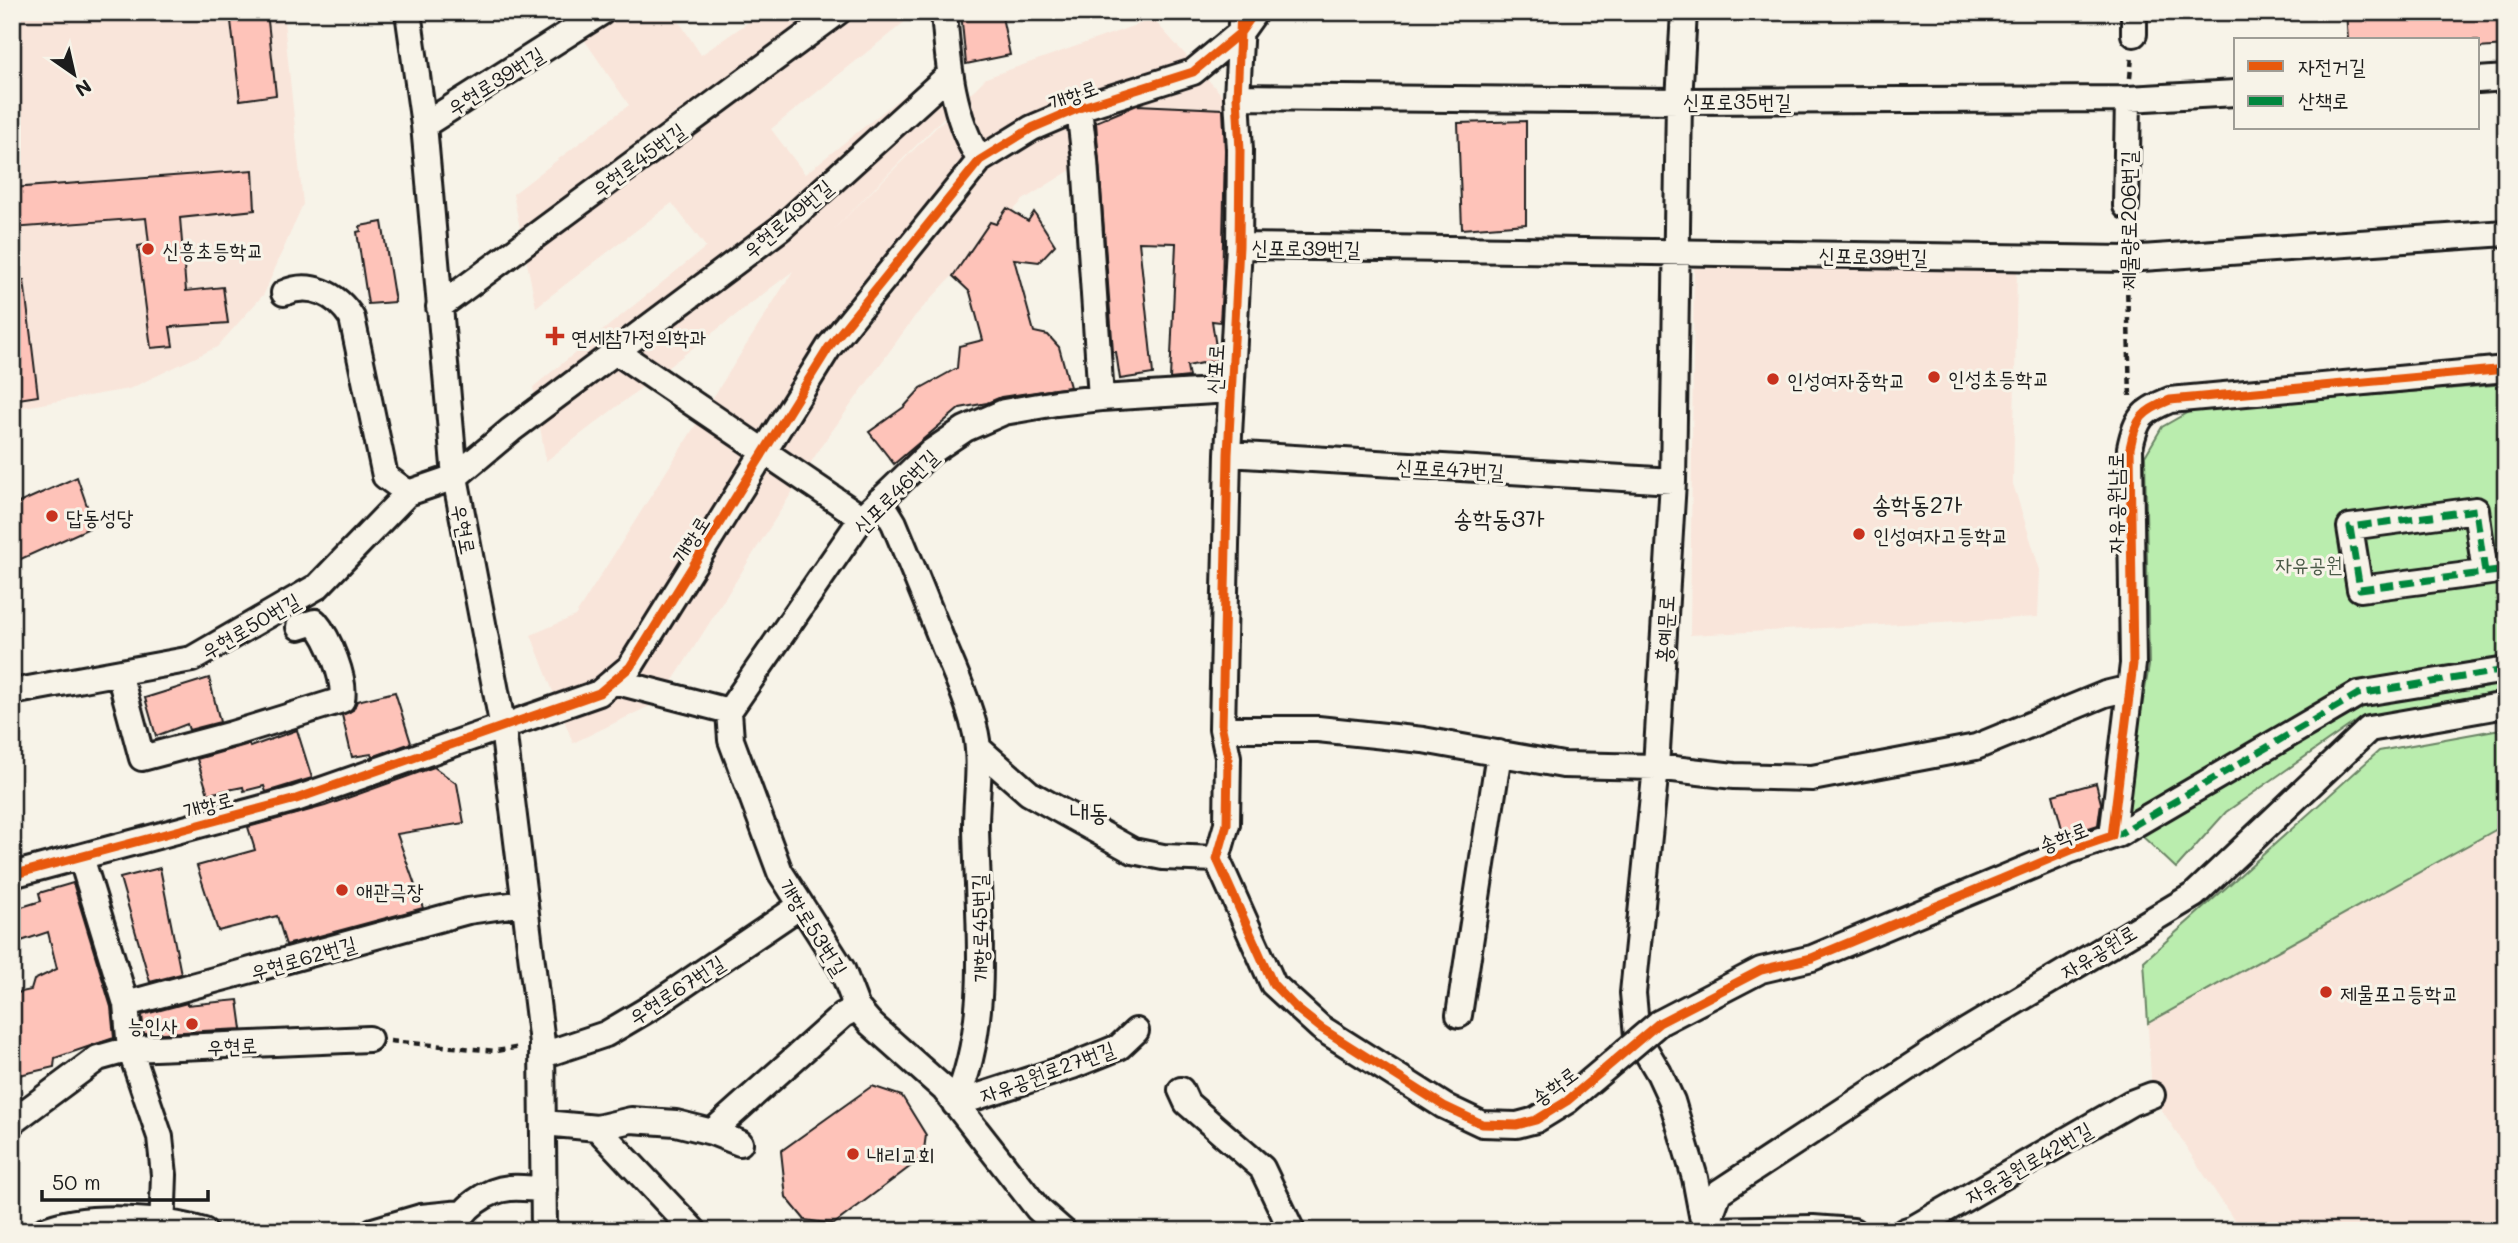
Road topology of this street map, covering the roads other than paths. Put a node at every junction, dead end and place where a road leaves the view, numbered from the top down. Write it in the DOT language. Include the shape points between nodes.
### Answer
graph roads {
  1 [pos="408,12"];
  2 [pos="602,12"];
  3 [pos="838,12"];
  4 [pos="944,12"];
  5 [pos="1255,12"];
  6 [pos="1684,12"];
  7 [pos="1241,23"];
  8 [pos="949,75"];
  9 [pos="2506,78"];
  10 [pos="2480,80"];
  11 [pos="2234,93"];
  12 [pos="1237,97"];
  13 [pos="2128,99"];
  14 [pos="1679,101"];
  15 [pos="1079,108"];
  16 [pos="424,125"];
  17 [pos="981,160"];
  18 [pos="2126,206"];
  19 [pos="2506,233"];
  20 [pos="1239,246"];
  21 [pos="1676,252"];
  22 [pos="284,293"];
  23 [pos="439,307"];
  24 [pos="617,352"];
  25 [pos="2506,369"];
  26 [pos="1230,390"];
  27 [pos="1101,398"];
  28 [pos="765,451"];
  29 [pos="1227,454"];
  30 [pos="455,477"];
  31 [pos="1673,481"];
  32 [pos="408,493"];
  33 [pos="880,500"];
  34 [pos="862,518"];
  35 [pos="2495,571"];
  36 [pos="299,627"];
  37 [pos="2506,670"];
  38 [pos="119,673"];
  39 [pos="613,681"];
  40 [pos="2130,688"];
  41 [pos="12,692"];
  42 [pos="2506,705"];
  43 [pos="729,711"];
  44 [pos="503,728"];
  45 [pos="1222,729"];
  46 [pos="978,748"];
  47 [pos="1499,753"];
  48 [pos="1656,767"];
  49 [pos="2112,836"];
  50 [pos="81,857"];
  51 [pos="1217,859"];
  52 [pos="12,876"];
  53 [pos="525,903"];
  54 [pos="800,906"];
  55 [pos="126,1004"];
  56 [pos="857,1008"];
  57 [pos="1460,1015"];
  58 [pos="1136,1031"];
  59 [pos="369,1039"];
  60 [pos="130,1049"];
  61 [pos="542,1049"];
  62 [pos="1181,1090"];
  63 [pos="2152,1095"];
  64 [pos="955,1104"];
  65 [pos="12,1122"];
  66 [pos="544,1123"];
  67 [pos="597,1128"];
  68 [pos="712,1132"];
  69 [pos="740,1143"];
  70 [pos="544,1189"];
  71 [pos="459,1222"];
  72 [pos="162,1226"];
  73 [pos="1814,1230"];
  74 [pos="43,1231"];
  75 [pos="204,1231"];
  76 [pos="373,1231"];
  77 [pos="544,1231"];
  78 [pos="694,1231"];
  79 [pos="1063,1231"];
  80 [pos="1292,1231"];
  81 [pos="1705,1231"];
  82 [pos="1853,1231"];
  83 [pos="1905,1231"];
  1 -- 16 [label="street, 우현로"];
  2 -- 16 [label="street, 우현로39번길"];
  3 -- 23 [label="street, 우현로45번길"];
  4 -- 8 [label="street"];
  5 -- 7 [label="street, 개항로"];
  6 -- 14 [label="street, 홍예문로"];
  7 -- 12 [label="street, 신포로"];
  7 -- 15 [label="street, 개항로" via="1193,72"];
  8 -- 17 [label="street" via="968,142"];
  8 -- 24 [label="street, 우현로49번길" via="781,228"];
  9 -- 10 [label="street"];
  11 -- 13 [label="street, 신포로35번길"];
  12 -- 14 [label="street, 신포로35번길"];
  12 -- 20 [label="street, 신포로"];
  13 -- 14 [label="street, 신포로35번길"];
  13 -- 18 [label="street, 제물량로206번길"];
  14 -- 21 [label="street, 홍예문로"];
  15 -- 17 [label="street, 개항로" via="1031,128"];
  15 -- 27 [label="street"];
  16 -- 23 [label="street, 우현로"];
  17 -- 28 [label="street, 개항로" via="829,347"];
  19 -- 21 [label="street, 신포로39번길" via="2127,260"];
  20 -- 21 [label="street, 신포로39번길"];
  20 -- 26 [label="street, 신포로"];
  21 -- 31 [label="street, 홍예문로"];
  22 -- 32 [label="street" via="308,287 330,295 352,318 385,476"];
  23 -- 30 [label="street, 우현로"];
  24 -- 28 [label="street"];
  24 -- 30 [label="street, 우현로49번길"];
  25 -- 40 [label="street, 자유공원남로" via="2170,400 2148,409 2134,428 2130,447"];
  26 -- 27 [label="street, 신포로46번길"];
  26 -- 29 [label="street, 신포로"];
  27 -- 33 [label="street, 신포로46번길" via="1004,412 965,429 931,452"];
  28 -- 34 [label="street"];
  28 -- 39 [label="street, 개항로" via="630,667"];
  29 -- 31 [label="street, 신포로47번길"];
  29 -- 45 [label="street, 신포로"];
  30 -- 32 [label="street"];
  30 -- 44 [label="street, 우현로"];
  31 -- 48 [label="street, 홍예문로"];
  32 -- 38 [label="street, 우현로50번길" via="318,586 192,659"];
  33 -- 34 [label="street, 신포로46번길"];
  33 -- 46 [label="street, 개항로45번길" via="894,523 963,691"];
  34 -- 43 [label="street, 신포로46번길"];
  35 -- 35 [label="street" via="2360,589 2350,527 2476,510"];
  36 -- 38 [label="street" via="315,622 323,631 341,677 342,700 142,758"];
  37 -- 49 [label="street, 송학로" via="2358,694"];
  38 -- 41 [label="street, 우현로50번길"];
  39 -- 43 [label="street"];
  39 -- 44 [label="street, 개항로" via="599,693"];
  40 -- 48 [label="street" via="1976,747 1812,778"];
  40 -- 49 [label="street, 자유공원남로"];
  42 -- 81 [label="street, 자유공원로" via="2369,729 2193,895 1951,1040 1719,1192"];
  43 -- 54 [label="street, 개항로53번길" via="731,740 780,872"];
  44 -- 50 [label="street, 개항로" via="296,799"];
  44 -- 53 [label="street, 우현로"];
  45 -- 47 [label="street" via="1318,729"];
  45 -- 51 [label="street" via="1228,757 1227,824"];
  46 -- 51 [label="street" via="1029,793 1133,851"];
  46 -- 64 [label="street, 개항로45번길" via="979,996 966,1079"];
  47 -- 48 [label="street" via="1563,765"];
  47 -- 57 [label="street"];
  48 -- 81 [label="street, 홍예문로" via="1634,1015 1637,1036 1672,1101"];
  49 -- 51 [label="street, 송학로, bridge" via="1812,958 1761,970 1659,1024 1567,1101 1536,1120 1517,1125 1482,1124 1444,1106 1296,1008 1273,984"];
  50 -- 52 [label="street, 개항로"];
  50 -- 55 [label="street"];
  53 -- 55 [label="street, 우현로62번길" via="468,911"];
  53 -- 61 [label="street, 우현로"];
  54 -- 56 [label="street, 개항로53번길" via="842,969"];
  54 -- 61 [label="street, 우현로67번길" via="606,1034"];
  55 -- 60 [label="street"];
  56 -- 64 [label="street, 개항로53번길"];
  56 -- 68 [label="street" via="843,1015"];
  58 -- 64 [label="street, 자유공원로27번길" via="1119,1047 1072,1066"];
  59 -- 60 [label="street, 우현로"];
  60 -- 65 [label="street" via="98,1058"];
  60 -- 72 [label="street" via="160,1137"];
  61 -- 66 [label="street, 우현로"];
  62 -- 80 [label="street" via="1187,1103 1262,1168"];
  63 -- 83 [label="street, 자유공원로42번길"];
  64 -- 79 [label="street, 개항로53번길" via="1038,1209"];
  66 -- 67 [label="street"];
  66 -- 70 [label="street, 우현로"];
  67 -- 68 [label="street" via="631,1120 676,1123"];
  67 -- 78 [label="street"];
  68 -- 69 [label="street"];
  70 -- 71 [label="street" via="507,1188 479,1200"];
  70 -- 77 [label="street, 우현로"];
  71 -- 76 [label="street" via="421,1217"];
  72 -- 74 [label="street" via="89,1220"];
  72 -- 75 [label="street" via="185,1225"];
  73 -- 81 [label="street"];
  73 -- 82 [label="street"];
}
